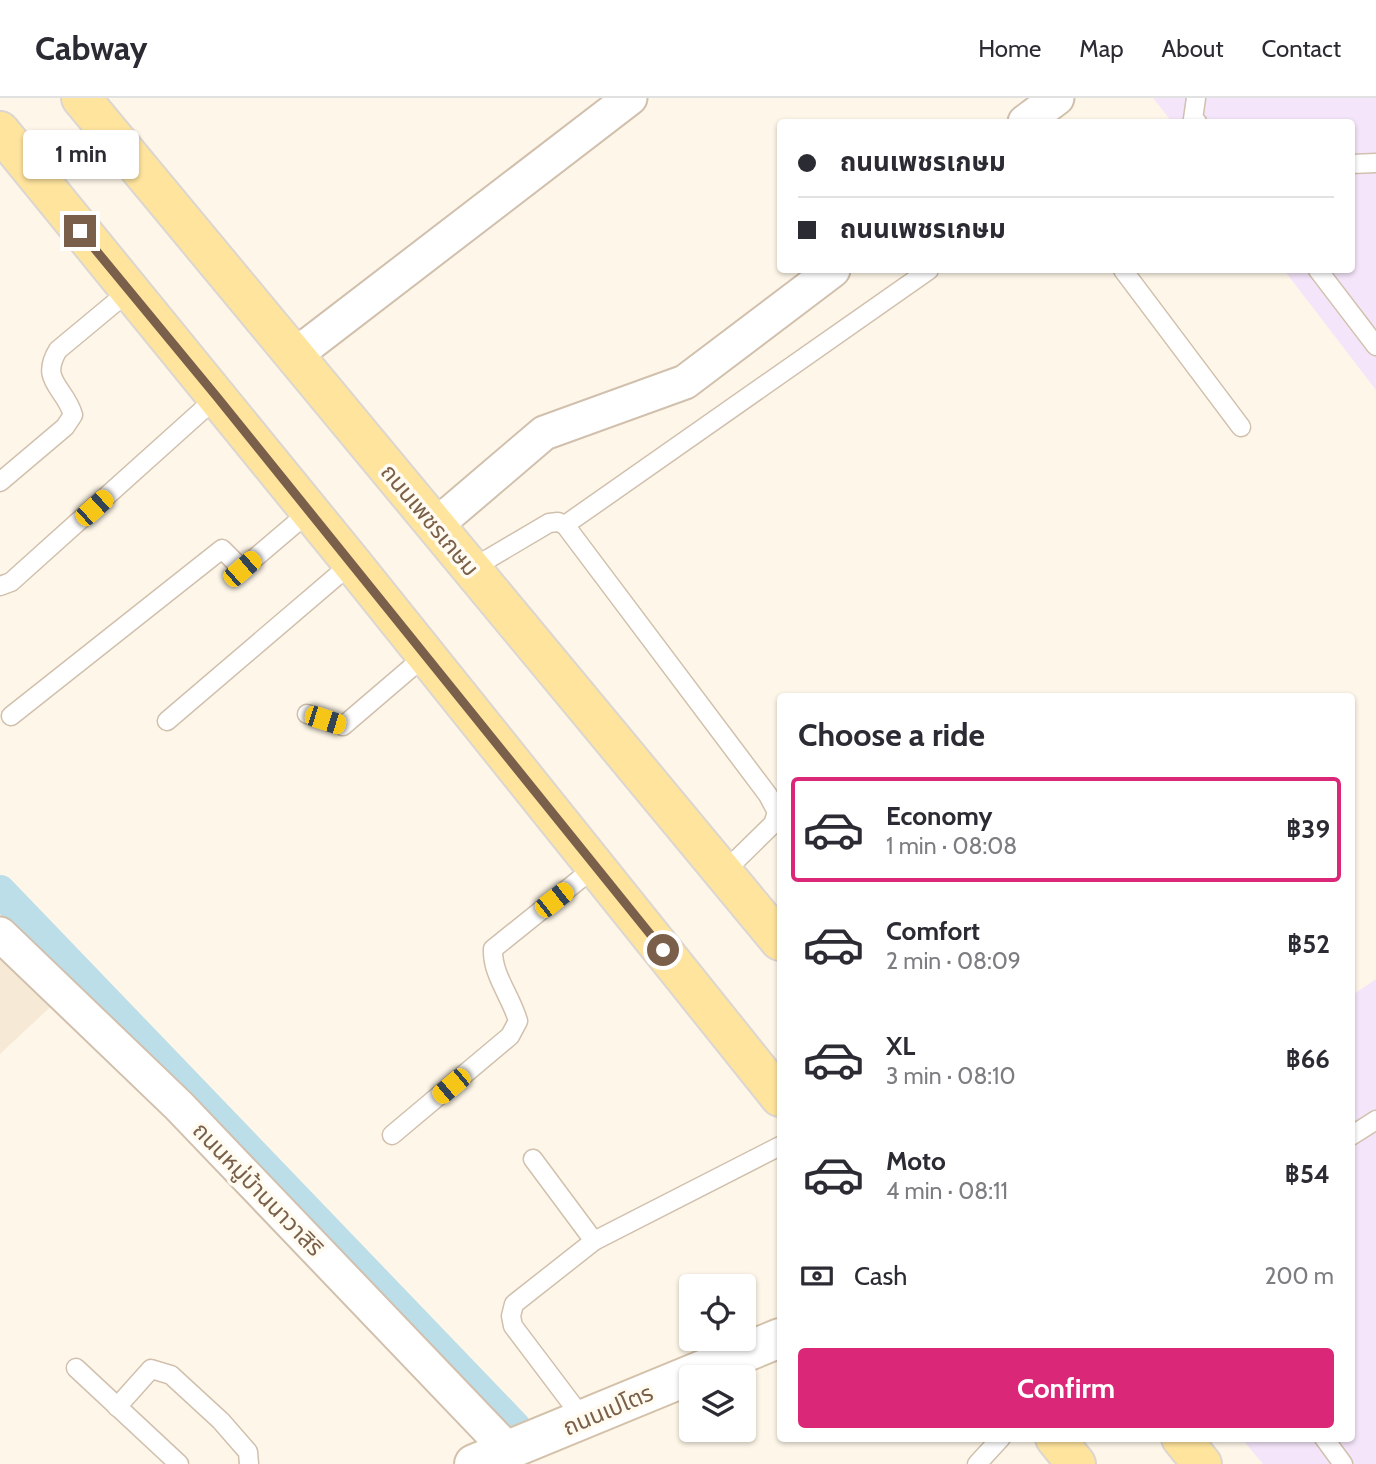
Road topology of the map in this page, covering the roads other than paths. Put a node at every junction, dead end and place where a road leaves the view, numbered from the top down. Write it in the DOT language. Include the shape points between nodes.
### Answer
graph roads {
  1 [pos="80,98"];
  2 [pos="630,98"];
  3 [pos="1058,98"];
  4 [pos="1196,98"];
  5 [pos="1029,119"];
  6 [pos="1193,119"];
  7 [pos="0,131"];
  8 [pos="1355,163"];
  9 [pos="1376,163"];
  10 [pos="829,273"];
  11 [pos="925,273"];
  12 [pos="1125,273"];
  13 [pos="1320,273"];
  14 [pos="129,291"];
  15 [pos="1376,346"];
  16 [pos="294,356"];
  17 [pos="217,397"];
  18 [pos="1241,427"];
  19 [pos="0,482"];
  20 [pos="309,512"];
  21 [pos="565,525"];
  22 [pos="435,526"];
  23 [pos="352,563"];
  24 [pos="471,569"];
  25 [pos="0,586"];
  26 [pos="426,655"];
  27 [pos="307,714"];
  28 [pos="11,716"];
  29 [pos="167,721"];
  30 [pos="595,867"];
  31 [pos="724,872"];
  32 [pos="0,934"];
  33 [pos="777,937"];
  34 [pos="777,1093"];
  35 [pos="1376,1120"];
  36 [pos="1355,1133"];
  37 [pos="392,1135"];
  38 [pos="777,1148"];
  39 [pos="533,1159"];
  40 [pos="594,1241"];
  41 [pos="777,1339"];
  42 [pos="76,1368"];
  43 [pos="117,1407"];
  44 [pos="584,1420"];
  45 [pos="997,1442"];
  46 [pos="1058,1442"];
  47 [pos="1184,1442"];
  48 [pos="1327,1442"];
  49 [pos="486,1460"];
  50 [pos="179,1464"];
  51 [pos="248,1464"];
  52 [pos="977,1464"];
  53 [pos="1076,1464"];
  54 [pos="1202,1464"];
  55 [pos="1343,1464"];
  1 -- 16 [label="main road, ถนนเพชรเกษม"];
  2 -- 16 [label="street"];
  3 -- 5 [label="street"];
  4 -- 6 [label="lane"];
  7 -- 14 [label="main road"];
  8 -- 9 [label="lane"];
  10 -- 22 [label="street" via="685,382 544,433"];
  11 -- 21 [label="lane"];
  12 -- 18 [label="lane"];
  13 -- 15 [label="lane"];
  14 -- 17 [label="main road"];
  14 -- 19 [label="lane" via="58,350 50,363 52,380 73,415"];
  16 -- 22 [label="main road, ถนนเพชรเกษม"];
  17 -- 20 [label="main road"];
  17 -- 25 [label="lane" via="11,582"];
  20 -- 23 [label="main road"];
  20 -- 28 [label="lane" via="242,569 222,549"];
  21 -- 24 [label="lane" via="549,523"];
  21 -- 31 [label="lane" via="777,812 773,824"];
  22 -- 24 [label="main road, ถนนเพชรเกษม"];
  23 -- 26 [label="main road"];
  23 -- 29 [label="lane"];
  24 -- 31 [label="main road, ถนนเพชรเกษม"];
  26 -- 27 [label="lane" via="343,726"];
  26 -- 30 [label="main road"];
  30 -- 34 [label="main road"];
  30 -- 37 [label="lane" via="493,948 492,963 518,1021 510,1036"];
  31 -- 33 [label="main road, ถนนเพชรเกษม"];
  32 -- 49 [label="street, ถนนหมู่บ้านนาวาสิริ" via="179,1106"];
  35 -- 36 [label="lane"];
  38 -- 40 [label="lane"];
  39 -- 40 [label="lane"];
  40 -- 44 [label="lane" via="514,1304 511,1316 513,1326"];
  41 -- 44 [label="street, ถนนเปโตร"];
  42 -- 43 [label="lane"];
  43 -- 50 [label="lane"];
  43 -- 51 [label="lane" via="151,1369 171,1375 239,1439 248,1452"];
  44 -- 49 [label="street, ถนนเปโตร"];
  45 -- 52 [label="lane"];
  46 -- 53 [label="main road"];
  47 -- 54 [label="main road"];
  48 -- 55 [label="lane"];
}
